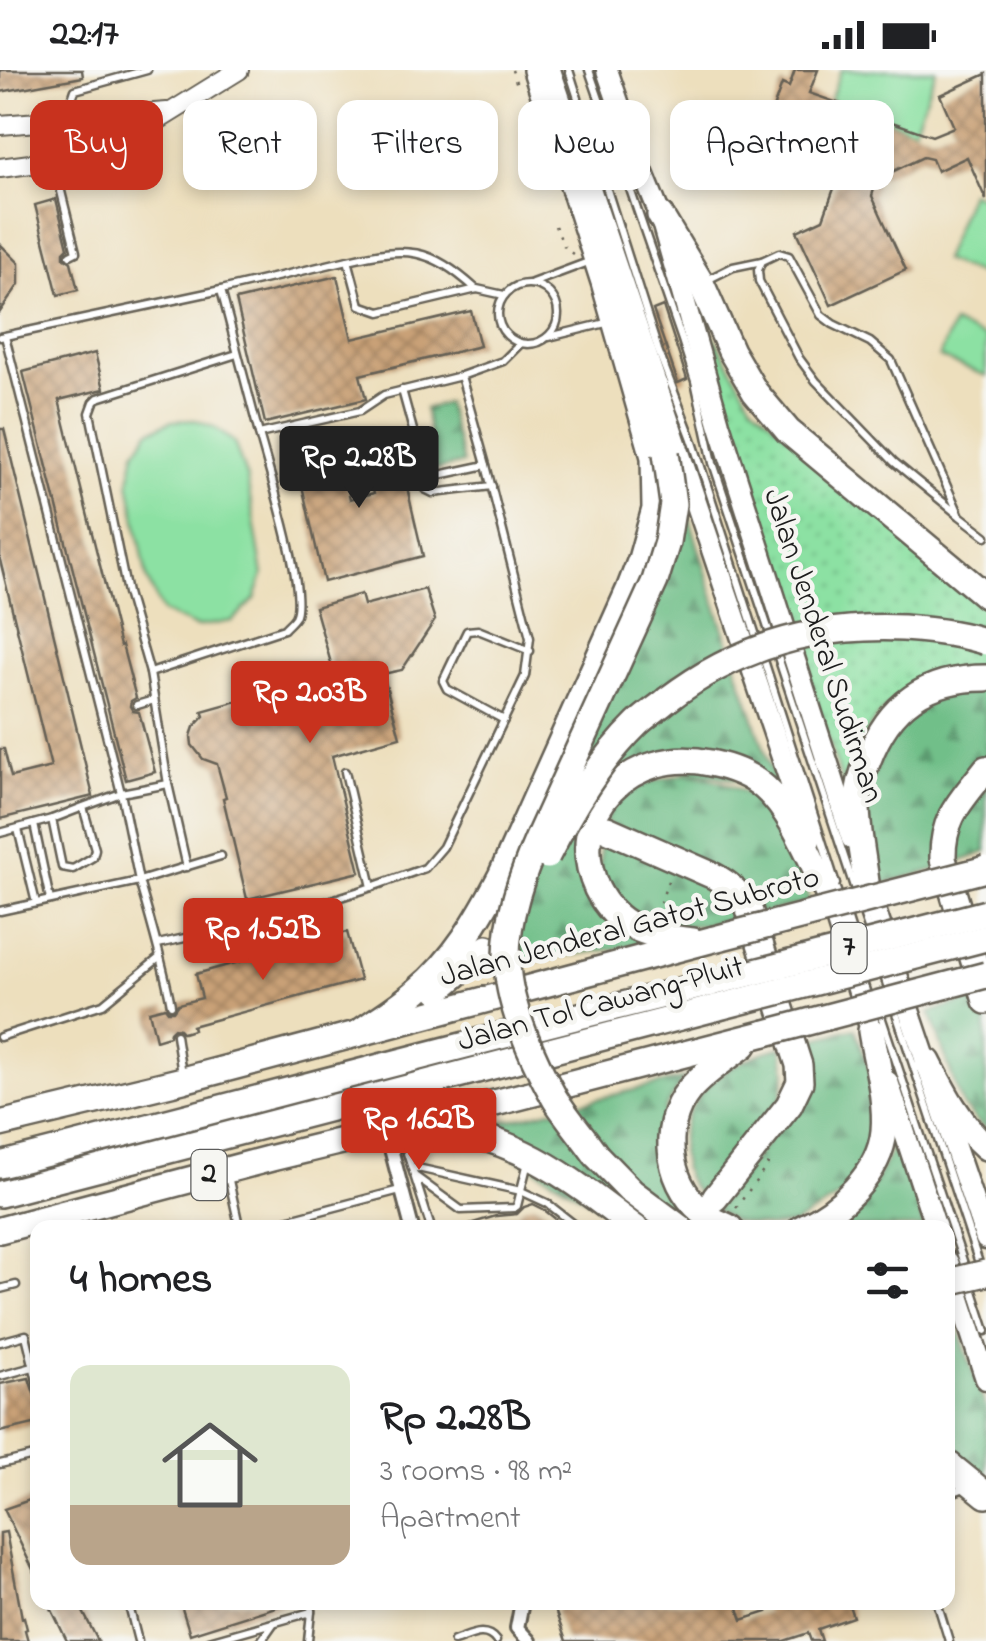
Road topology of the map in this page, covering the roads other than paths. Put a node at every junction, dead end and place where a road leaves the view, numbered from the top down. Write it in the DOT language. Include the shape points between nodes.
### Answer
graph roads {
  1 [pos="147,70"];
  2 [pos="227,70"];
  3 [pos="239,70"];
  4 [pos="550,70"];
  5 [pos="569,70"];
  6 [pos="589,70"];
  7 [pos="607,70"];
  8 [pos="527,79"];
  9 [pos="209,90"];
  10 [pos="72,100"];
  11 [pos="173,112"];
  12 [pos="163,113"];
  13 [pos="163,118"];
  14 [pos="30,123"];
  15 [pos="0,125"];
  16 [pos="30,165"];
  17 [pos="0,168"];
  18 [pos="61,190"];
  19 [pos="660,215"];
  20 [pos="70,254"];
  21 [pos="348,260"];
  22 [pos="762,261"];
  23 [pos="593,266"];
  24 [pos="701,283"];
  25 [pos="530,284"];
  26 [pos="477,289"];
  27 [pos="221,290"];
  28 [pos="504,295"];
  29 [pos="624,318"];
  30 [pos="3,336"];
  31 [pos="549,337"];
  32 [pos="520,344"];
  33 [pos="237,354"];
  34 [pos="461,376"];
  35 [pos="644,388"];
  36 [pos="402,390"];
  37 [pos="258,434"];
  38 [pos="486,465"];
  39 [pos="425,474"];
  40 [pos="492,486"];
  41 [pos="960,516"];
  42 [pos="986,536"];
  43 [pos="986,596"];
  44 [pos="986,642"];
  45 [pos="530,650"];
  46 [pos="150,672"];
  47 [pos="986,678"];
  48 [pos="154,700"];
  49 [pos="138,705"];
  50 [pos="504,720"];
  51 [pos="986,769"];
  52 [pos="345,772"];
  53 [pos="168,784"];
  54 [pos="121,794"];
  55 [pos="83,807"];
  56 [pos="52,820"];
  57 [pos="34,824"];
  58 [pos="18,828"];
  59 [pos="607,830"];
  60 [pos="0,833"];
  61 [pos="221,856"];
  62 [pos="187,867"];
  63 [pos="986,870"];
  64 [pos="139,881"];
  65 [pos="866,882"];
  66 [pos="372,887"];
  67 [pos="828,894"];
  68 [pos="50,900"];
  69 [pos="36,903"];
  70 [pos="0,911"];
  71 [pos="986,913"];
  72 [pos="986,938"];
  73 [pos="709,940"];
  74 [pos="158,944"];
  75 [pos="159,958"];
  76 [pos="866,974"];
  77 [pos="986,975"];
  78 [pos="872,992"];
  79 [pos="715,995"];
  80 [pos="986,1001"];
  81 [pos="172,1006"];
  82 [pos="395,1024"];
  83 [pos="871,1030"];
  84 [pos="359,1033"];
  85 [pos="761,1034"];
  86 [pos="176,1035"];
  87 [pos="0,1038"];
  88 [pos="928,1062"];
  89 [pos="182,1080"];
  90 [pos="0,1124"];
  91 [pos="386,1130"];
  92 [pos="986,1147"];
  93 [pos="531,1155"];
  94 [pos="0,1165"];
  95 [pos="413,1166"];
  96 [pos="226,1170"];
  97 [pos="416,1177"];
  98 [pos="401,1190"];
  99 [pos="522,1191"];
  100 [pos="0,1194"];
  101 [pos="716,1198"];
  102 [pos="0,1220"];
  103 [pos="72,1220"];
  104 [pos="237,1220"];
  105 [pos="287,1220"];
  106 [pos="410,1220"];
  107 [pos="429,1220"];
  108 [pos="568,1220"];
  109 [pos="624,1220"];
  110 [pos="669,1220"];
  111 [pos="714,1220"];
  112 [pos="819,1220"];
  113 [pos="933,1220"];
  114 [pos="949,1220"];
  115 [pos="0,1230"];
  116 [pos="30,1232"];
  117 [pos="955,1239"];
  118 [pos="986,1239"];
  119 [pos="986,1273"];
  120 [pos="955,1280"];
  121 [pos="955,1284"];
  122 [pos="986,1284"];
  123 [pos="16,1285"];
  124 [pos="0,1290"];
  125 [pos="986,1331"];
  126 [pos="0,1342"];
  127 [pos="30,1352"];
  128 [pos="30,1368"];
  129 [pos="0,1375"];
  130 [pos="986,1379"];
  131 [pos="30,1457"];
  132 [pos="0,1464"];
  133 [pos="955,1470"];
  134 [pos="981,1490"];
  135 [pos="955,1493"];
  136 [pos="130,1610"];
  137 [pos="520,1610"];
  138 [pos="939,1610"];
  139 [pos="312,1612"];
  140 [pos="273,1623"];
  141 [pos="527,1640"];
  142 [pos="138,1641"];
  143 [pos="209,1641"];
  144 [pos="261,1641"];
  145 [pos="308,1641"];
  146 [pos="454,1641"];
  147 [pos="496,1641"];
  148 [pos="949,1641"];
  1 -- 10 [label="lane" via="75,90"];
  2 -- 9 [label="main road"];
  3 -- 9 [label="main road"];
  4 -- 29 [label="main road"];
  5 -- 76 [label="lane"];
  6 -- 122 [label="lane"];
  7 -- 19 [label="main road, Jalan Jenderal Sudirman"];
  8 -- 23 [label="highway"];
  9 -- 11 [label="main road"];
  11 -- 12 [label="main road"];
  11 -- 13 [label="main road"];
  14 -- 15 [label="main road"];
  16 -- 17 [label="main road"];
  18 -- 20 [label="lane" via="76,252"];
  19 -- 24 [label="highway"];
  19 -- 65 [label="main road, Jalan Jenderal Sudirman"];
  21 -- 26 [label="lane" via="406,251 456,271"];
  21 -- 26 [label="lane" via="360,305 372,311"];
  21 -- 27 [label="lane"];
  22 -- 24 [label="lane"];
  22 -- 41 [label="lane" via="759,282 816,381 894,462"];
  22 -- 41 [label="lane" via="789,256 821,315 891,360"];
  23 -- 25 [label="lane"];
  23 -- 29 [label="highway"];
  24 -- 43 [label="highway" via="742,370 788,431"];
  25 -- 28 [label="lane"];
  25 -- 31 [label="lane" via="555,298 556,329"];
  26 -- 28 [label="lane"];
  27 -- 30 [label="lane"];
  27 -- 33 [label="lane"];
  28 -- 32 [label="lane" via="499,324"];
  29 -- 31 [label="lane"];
  29 -- 35 [label="highway"];
  30 -- 54 [label="lane"];
  31 -- 32 [label="lane"];
  32 -- 34 [label="lane" via="503,361"];
  33 -- 37 [label="lane"];
  33 -- 46 [label="lane" via="98,398 90,412"];
  34 -- 36 [label="lane"];
  34 -- 38 [label="lane"];
  35 -- 67 [label="main road"];
  35 -- 84 [label="highway" via="654,510 629,590 543,791 458,948 420,990"];
  35 -- 110 [label="highway, bridge" via="666,453 673,504 663,555 522,876 506,964 529,1044 557,1101 596,1155"];
  36 -- 37 [label="lane" via="360,412"];
  36 -- 39 [label="lane"];
  37 -- 46 [label="lane" via="291,555 296,616 284,629"];
  38 -- 39 [label="lane"];
  38 -- 40 [label="lane"];
  39 -- 40 [label="lane" via="425,489 433,493"];
  40 -- 45 [label="lane"];
  41 -- 42 [label="lane"];
  44 -- 82 [label="highway, bridge" via="925,630 822,631 743,653 693,680 638,724 596,772 514,917"];
  45 -- 50 [label="lane"];
  45 -- 50 [label="lane" via="467,631 443,680 447,690"];
  46 -- 48 [label="lane"];
  47 -- 65 [label="highway" via="948,680 913,696 874,742 858,805"];
  48 -- 49 [label="lane"];
  48 -- 53 [label="lane"];
  50 -- 66 [label="lane" via="443,847 425,868"];
  51 -- 80 [label="highway" via="954,810 943,845"];
  52 -- 66 [label="lane"];
  53 -- 54 [label="lane"];
  53 -- 62 [label="lane"];
  54 -- 55 [label="lane"];
  54 -- 64 [label="lane"];
  55 -- 56 [label="lane"];
  55 -- 56 [label="lane" via="95,849 72,868 62,866"];
  56 -- 57 [label="lane"];
  57 -- 58 [label="lane"];
  57 -- 68 [label="lane"];
  58 -- 60 [label="lane"];
  58 -- 69 [label="lane"];
  59 -- 101 [label="highway" via="730,884 748,906 799,1065 800,1082 789,1105"];
  61 -- 62 [label="lane"];
  62 -- 64 [label="lane"];
  63 -- 73 [label="highway, Jalan Jenderal Gatot Subroto, bridge"];
  64 -- 68 [label="lane"];
  64 -- 74 [label="lane"];
  65 -- 88 [label="main road, Jalan Jenderal Sudirman"];
  66 -- 74 [label="lane"];
  67 -- 73 [label="highway" via="784,810 765,788 701,760 650,765 626,776 597,809 586,850 592,878 602,901 634,928"];
  67 -- 83 [label="main road"];
  68 -- 69 [label="lane"];
  69 -- 70 [label="lane"];
  71 -- 79 [label="highway, Jalan Tol Cawang–Pluit / 7, bridge"];
  72 -- 79 [label="highway, Jalan Tol Cawang–Pluit / 7, bridge"];
  73 -- 82 [label="highway, Jalan Jenderal Gatot Subroto"];
  74 -- 75 [label="lane"];
  75 -- 81 [label="lane"];
  75 -- 87 [label="lane" via="103,1004"];
  77 -- 85 [label="highway, 2, bridge"];
  78 -- 114 [label="lane"];
  79 -- 94 [label="highway, Jalan Tol Cawang–Pluit / 7" via="502,1034"];
  79 -- 100 [label="highway, Jalan Tol Cawang–Pluit / 7"];
  82 -- 84 [label="highway, Jalan Jenderal Gatot Subroto"];
  83 -- 112 [label="highway" via="884,1133 862,1182"];
  83 -- 113 [label="main road"];
  84 -- 89 [label="highway, Jalan Jenderal Gatot Subroto"];
  85 -- 91 [label="highway, 2"];
  85 -- 111 [label="highway" via="688,1091 674,1117 670,1148 677,1178"];
  86 -- 89 [label="lane"];
  88 -- 92 [label="highway" via="952,1108"];
  88 -- 118 [label="main road, Jalan Jenderal Sudirman"];
  89 -- 90 [label="highway, Jalan Jenderal Gatot Subroto"];
  91 -- 93 [label="highway" via="432,1128"];
  91 -- 95 [label="lane"];
  91 -- 96 [label="highway, 2"];
  91 -- 98 [label="street"];
  91 -- 102 [label="highway" via="285,1146"];
  93 -- 99 [label="lane"];
  93 -- 109 [label="highway"];
  95 -- 97 [label="lane"];
  95 -- 99 [label="lane"];
  96 -- 103 [label="highway, 2"];
  96 -- 104 [label="lane"];
  97 -- 99 [label="lane" via="465,1211 516,1207"];
  97 -- 107 [label="lane"];
  98 -- 105 [label="lane"];
  98 -- 106 [label="street"];
  99 -- 108 [label="lane"];
  115 -- 116 [label="highway, 2"];
  117 -- 125 [label="lane"];
  119 -- 120 [label="highway, bridge"];
  121 -- 130 [label="main road"];
  123 -- 124 [label="lane"];
  126 -- 127 [label="lane" via="26,1336"];
  128 -- 129 [label="lane"];
  131 -- 132 [label="lane"];
  133 -- 134 [label="highway"];
  134 -- 135 [label="lane"];
  136 -- 142 [label="lane"];
  137 -- 141 [label="street" via="517,1628"];
  138 -- 148 [label="lane"];
  139 -- 140 [label="lane"];
  139 -- 145 [label="lane"];
  140 -- 143 [label="lane"];
  140 -- 144 [label="lane"];
  146 -- 147 [label="lane" via="486,1632"];
}
